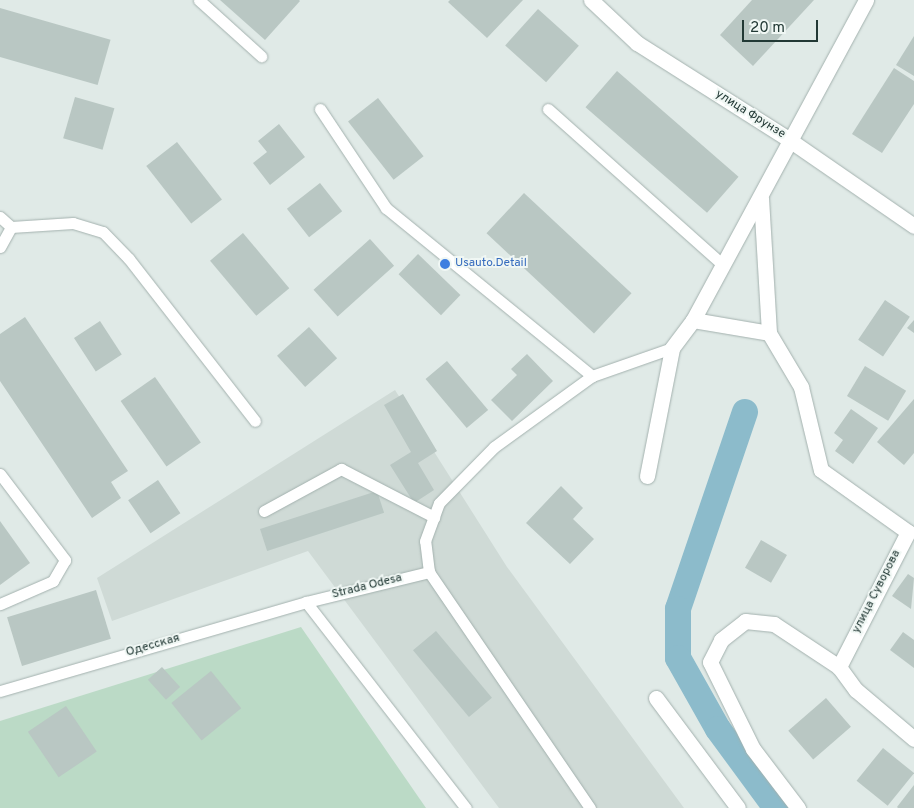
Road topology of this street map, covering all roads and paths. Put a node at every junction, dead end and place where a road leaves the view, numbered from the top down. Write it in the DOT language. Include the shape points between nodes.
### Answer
graph roads {
  1 [pos="199,0"];
  2 [pos="591,0"];
  3 [pos="866,0"];
  4 [pos="261,56"];
  5 [pos="320,109"];
  6 [pos="548,109"];
  7 [pos="788,139"];
  8 [pos="761,198"];
  9 [pos="0,217"];
  10 [pos="914,226"];
  11 [pos="11,227"];
  12 [pos="0,247"];
  13 [pos="723,265"];
  14 [pos="693,320"];
  15 [pos="769,333"];
  16 [pos="672,348"];
  17 [pos="592,376"];
  18 [pos="256,421"];
  19 [pos="0,474"];
  20 [pos="647,476"];
  21 [pos="264,511"];
  22 [pos="434,517"];
  23 [pos="429,572"];
  24 [pos="306,602"];
  25 [pos="0,604"];
  26 [pos="839,667"];
  27 [pos="0,691"];
  28 [pos="656,698"];
  29 [pos="914,739"];
  30 [pos="466,808"];
  31 [pos="590,808"];
  32 [pos="738,808"];
  33 [pos="798,808"];
  1 -- 4 [label="lane"];
  2 -- 7 [label="street, улица Фрунзе" via="637,43"];
  3 -- 7 [label="street"];
  5 -- 17 [label="lane" via="386,208"];
  6 -- 13 [label="lane"];
  7 -- 8 [label="street"];
  7 -- 10 [label="street, улица Фрунзе"];
  8 -- 13 [label="street"];
  8 -- 15 [label="street, улица Суворова"];
  9 -- 11 [label="lane"];
  11 -- 12 [label="lane"];
  11 -- 18 [label="lane" via="73,223 103,232 129,259"];
  13 -- 14 [label="street"];
  14 -- 15 [label="street"];
  14 -- 16 [label="street"];
  15 -- 26 [label="street, улица Суворова" via="801,387 821,470 908,532"];
  16 -- 17 [label="lane"];
  16 -- 20 [label="street"];
  17 -- 22 [label="lane" via="494,447 439,503"];
  19 -- 25 [label="lane" via="65,560 52,581"];
  21 -- 22 [label="lane" via="341,469"];
  22 -- 23 [label="lane" via="425,541"];
  23 -- 24 [label="lane, Strada Odesa"];
  23 -- 31 [label="lane"];
  24 -- 27 [label="lane, Одесская"];
  24 -- 30 [label="lane"];
  26 -- 29 [label="street" via="856,690"];
  26 -- 33 [label="street" via="774,624 745,621 721,640 710,662 753,749"];
  28 -- 32 [label="street"];
}
